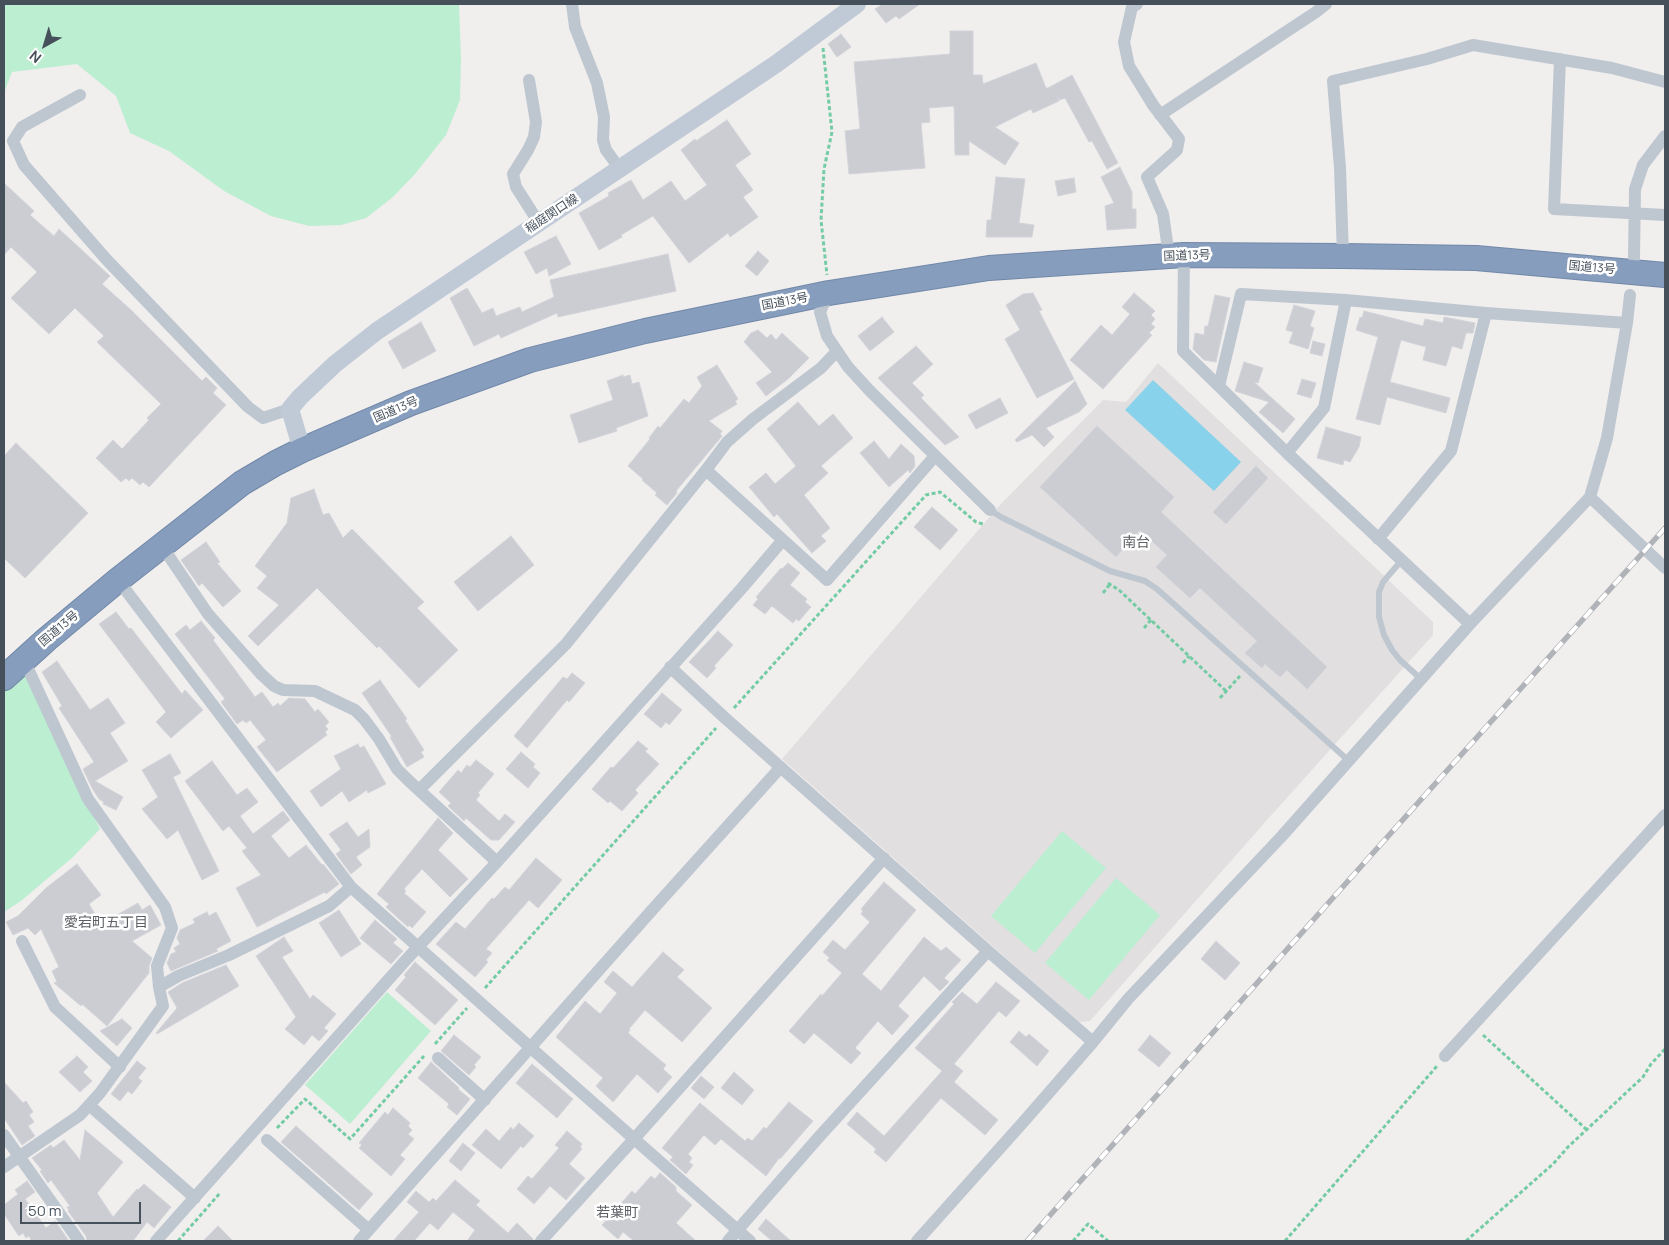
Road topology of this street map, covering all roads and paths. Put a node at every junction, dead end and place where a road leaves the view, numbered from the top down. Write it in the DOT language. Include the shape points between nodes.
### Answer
graph roads {
  1 [pos="572,4"];
  2 [pos="858,4"];
  3 [pos="1137,4"];
  4 [pos="1317,6"];
  5 [pos="822,32"];
  6 [pos="1560,59"];
  7 [pos="529,80"];
  8 [pos="1665,82"];
  9 [pos="80,95"];
  10 [pos="1160,115"];
  11 [pos="1665,136"];
  12 [pos="620,169"];
  13 [pos="1635,214"];
  14 [pos="1665,215"];
  15 [pos="539,223"];
  16 [pos="1176,255"];
  17 [pos="1343,256"];
  18 [pos="1634,258"];
  19 [pos="1665,275"];
  20 [pos="829,293"];
  21 [pos="1630,295"];
  22 [pos="1346,300"];
  23 [pos="1486,313"];
  24 [pos="1627,323"];
  25 [pos="837,351"];
  26 [pos="1219,386"];
  27 [pos="290,409"];
  28 [pos="302,450"];
  29 [pos="1286,453"];
  30 [pos="935,456"];
  31 [pos="706,470"];
  32 [pos="1590,497"];
  33 [pos="990,510"];
  34 [pos="985,524"];
  35 [pos="1378,539"];
  36 [pos="782,540"];
  37 [pos="162,546"];
  38 [pos="1401,560"];
  39 [pos="1665,568"];
  40 [pos="118,580"];
  41 [pos="1106,582"];
  42 [pos="1110,584"];
  43 [pos="1103,593"];
  44 [pos="1151,620"];
  45 [pos="1470,624"];
  46 [pos="1144,628"];
  47 [pos="1189,656"];
  48 [pos="24,660"];
  49 [pos="1183,663"];
  50 [pos="670,667"];
  51 [pos="1246,669"];
  52 [pos="4,678"];
  53 [pos="1421,679"];
  54 [pos="1226,691"];
  55 [pos="1220,698"];
  56 [pos="725,718"];
  57 [pos="1349,761"];
  58 [pos="780,768"];
  59 [pos="419,790"];
  60 [pos="1665,815"];
  61 [pos="884,858"];
  62 [pos="497,862"];
  63 [pos="351,887"];
  64 [pos="22,941"];
  65 [pos="418,946"];
  66 [pos="988,952"];
  67 [pos="159,986"];
  68 [pos="476,998"];
  69 [pos="1474,1026"];
  70 [pos="1094,1042"];
  71 [pos="531,1048"];
  72 [pos="1665,1049"];
  73 [pos="1445,1056"];
  74 [pos="438,1058"];
  75 [pos="120,1067"];
  76 [pos="485,1100"];
  77 [pos="89,1105"];
  78 [pos="1586,1130"];
  79 [pos="4,1135"];
  80 [pos="634,1139"];
  81 [pos="267,1140"];
  82 [pos="19,1157"];
  83 [pos="4,1168"];
  84 [pos="222,1190"];
  85 [pos="194,1198"];
  86 [pos="369,1230"];
  87 [pos="738,1230"];
  88 [pos="80,1241"];
  89 [pos="156,1241"];
  90 [pos="178,1241"];
  91 [pos="359,1241"];
  92 [pos="541,1241"];
  93 [pos="728,1241"];
  94 [pos="750,1241"];
  95 [pos="916,1241"];
  96 [pos="1073,1241"];
  97 [pos="1108,1241"];
  98 [pos="1285,1241"];
  99 [pos="1466,1241"];
  1 -- 12 [label="street" via="575,27 598,83 604,117 603,140"];
  2 -- 5 [label="main road, 稲庭関口線"];
  3 -- 10 [label="street" via="1132,7 1124,42 1128,66"];
  4 -- 10 [label="street"];
  5 -- 12 [label="main road, 稲庭関口線"];
  5 -- 20 [label="path" via="832,132 824,169 821,220"];
  6 -- 8 [label="street"];
  6 -- 13 [label="street" via="1554,209"];
  6 -- 17 [label="street" via="1473,45 1333,81"];
  7 -- 15 [label="street" via="536,122 534,137 513,174 516,187"];
  9 -- 27 [label="street" via="22,128 13,141 24,165 106,259 248,407 263,418"];
  10 -- 16 [label="street" via="1180,139 1177,150 1147,177"];
  11 -- 13 [label="street" via="1643,165 1635,189"];
  12 -- 15 [label="main road, 稲庭関口線"];
  13 -- 14 [label="street"];
  13 -- 18 [label="street"];
  15 -- 27 [label="main road, 稲庭関口線" via="378,331 335,364"];
  16 -- 17 [label="highway, 国道13号"];
  16 -- 20 [label="highway, 国道13号" via="989,268"];
  16 -- 26 [label="street" via="1183,351"];
  17 -- 19 [label="highway, 国道13号" via="1476,258"];
  20 -- 25 [label="street" via="820,312 827,336"];
  20 -- 28 [label="highway, 国道13号" via="645,330 530,360 411,403"];
  21 -- 24 [label="street"];
  22 -- 23 [label="street"];
  22 -- 26 [label="street" via="1241,294"];
  22 -- 29 [label="street" via="1324,408"];
  23 -- 24 [label="street"];
  23 -- 35 [label="street" via="1451,451"];
  24 -- 32 [label="street" via="1607,438"];
  25 -- 30 [label="street" via="870,391"];
  25 -- 31 [label="street" via="821,368 727,442"];
  26 -- 29 [label="street"];
  27 -- 28 [label="main road"];
  28 -- 37 [label="highway, 国道13号" via="242,483"];
  29 -- 35 [label="street"];
  30 -- 33 [label="street"];
  30 -- 36 [label="street" via="827,580"];
  31 -- 36 [label="street"];
  31 -- 59 [label="street" via="566,644"];
  32 -- 39 [label="street"];
  32 -- 45 [label="street"];
  33 -- 51 [label="lane" via="1110,571 1145,581"];
  34 -- 56 [label="path" via="976,522 940,492 926,495"];
  35 -- 38 [label="street"];
  36 -- 50 [label="street"];
  37 -- 40 [label="highway, 国道13号"];
  37 -- 59 [label="street" via="208,614 261,674 283,690 315,691 355,710 379,739 397,769"];
  38 -- 45 [label="street"];
  38 -- 53 [label="lane" via="1382,582 1379,617 1392,650"];
  40 -- 48 [label="highway, 国道13号"];
  40 -- 63 [label="street"];
  41 -- 42 [label="path"];
  42 -- 43 [label="path"];
  42 -- 44 [label="path"];
  44 -- 46 [label="path"];
  44 -- 47 [label="path"];
  45 -- 53 [label="street"];
  47 -- 49 [label="path"];
  47 -- 54 [label="path"];
  48 -- 52 [label="highway, 国道13号"];
  48 -- 67 [label="street" via="88,799 165,907 172,928 157,966"];
  50 -- 56 [label="street"];
  50 -- 62 [label="street"];
  51 -- 54 [label="path"];
  51 -- 57 [label="lane"];
  53 -- 57 [label="street"];
  54 -- 55 [label="path"];
  56 -- 58 [label="street"];
  56 -- 68 [label="path"];
  57 -- 70 [label="street" via="1128,999"];
  58 -- 61 [label="street"];
  58 -- 71 [label="street"];
  59 -- 62 [label="street"];
  60 -- 69 [label="street"];
  61 -- 66 [label="street"];
  61 -- 80 [label="street"];
  62 -- 65 [label="street"];
  63 -- 65 [label="street"];
  63 -- 67 [label="street" via="329,906 229,956"];
  64 -- 75 [label="street" via="55,1007"];
  65 -- 68 [label="street"];
  65 -- 85 [label="street"];
  66 -- 70 [label="street"];
  66 -- 87 [label="street"];
  67 -- 75 [label="street" via="163,1006"];
  68 -- 71 [label="street"];
  68 -- 81 [label="path" via="350,1139 306,1099"];
  69 -- 73 [label="street"];
  69 -- 78 [label="path"];
  70 -- 95 [label="street"];
  71 -- 76 [label="street"];
  71 -- 80 [label="street"];
  72 -- 78 [label="path" via="1643,1077"];
  73 -- 98 [label="path"];
  74 -- 76 [label="street"];
  75 -- 77 [label="street"];
  76 -- 86 [label="street"];
  77 -- 82 [label="street" via="80,1115"];
  77 -- 85 [label="street"];
  78 -- 99 [label="path" via="1553,1164"];
  79 -- 82 [label="street"];
  80 -- 87 [label="street"];
  80 -- 92 [label="street"];
  81 -- 86 [label="street"];
  82 -- 83 [label="street"];
  82 -- 88 [label="street"];
  84 -- 90 [label="path"];
  85 -- 89 [label="street"];
  86 -- 91 [label="street"];
  87 -- 93 [label="street"];
  87 -- 94 [label="street"];
  96 -- 97 [label="path" via="1088,1224"];
}
